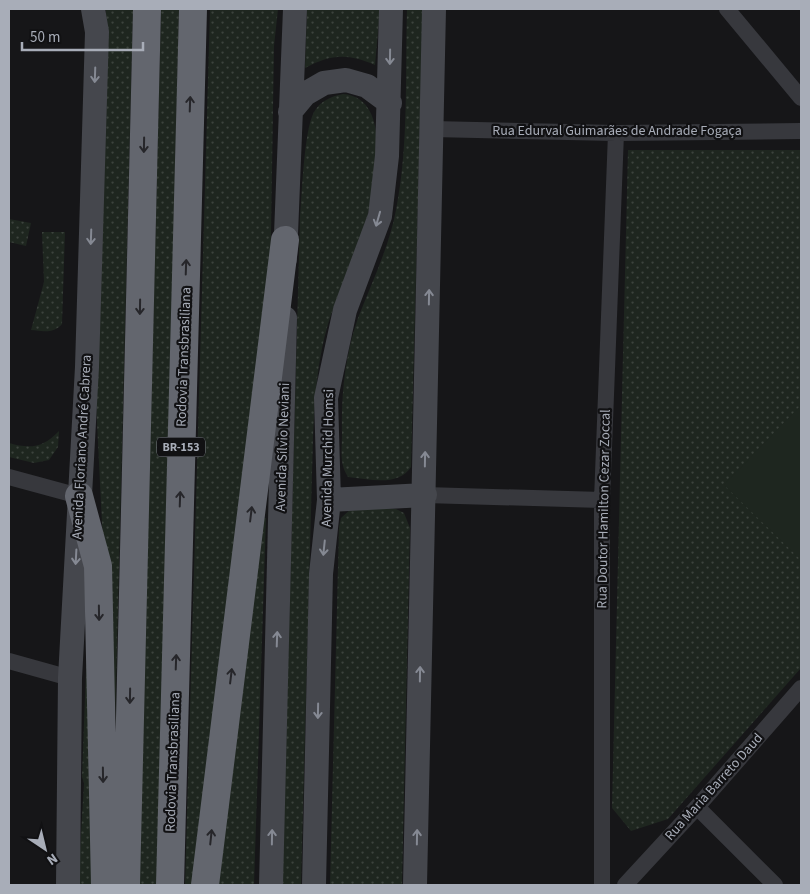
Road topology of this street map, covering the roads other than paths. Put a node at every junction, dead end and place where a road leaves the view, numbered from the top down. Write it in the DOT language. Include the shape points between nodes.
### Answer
graph roads {
  1 [pos="94,9"];
  2 [pos="147,9"];
  3 [pos="193,9"];
  4 [pos="295,9"];
  5 [pos="391,9"];
  6 [pos="434,9"];
  7 [pos="727,9"];
  8 [pos="801,98"];
  9 [pos="390,103"];
  10 [pos="290,112"];
  11 [pos="432,129"];
  12 [pos="801,131"];
  13 [pos="616,134"];
  14 [pos="285,240"];
  15 [pos="9,477"];
  16 [pos="425,495"];
  17 [pos="78,496"];
  18 [pos="329,500"];
  19 [pos="602,500"];
  20 [pos="9,661"];
  21 [pos="70,678"];
  22 [pos="801,688"];
  23 [pos="697,807"];
  24 [pos="68,885"];
  25 [pos="106,885"];
  26 [pos="126,885"];
  27 [pos="170,885"];
  28 [pos="206,885"];
  29 [pos="271,885"];
  30 [pos="314,885"];
  31 [pos="416,885"];
  32 [pos="602,885"];
  33 [pos="625,885"];
  34 [pos="775,885"];
  1 -- 17 [label="main road, Avenida Floriano André Cabrera, one-way" via="97,32 87,344"];
  2 -- 26 [label="highway, one-way"];
  27 -- 3 [label="highway, Rodovia Transbrasiliana / BR-153, one-way"];
  4 -- 10 [label="main road, Avenida Sílvio Neviani"];
  5 -- 9 [label="main road, Avenida Murchid Homsi, one-way"];
  6 -- 11 [label="main road"];
  7 -- 8 [label="street"];
  9 -- 10 [label="main road" via="367,86 346,80 324,83 305,94"];
  9 -- 18 [label="main road, Avenida Murchid Homsi, one-way" via="380,216 345,310 326,398"];
  10 -- 14 [label="main road, Avenida Sílvio Neviani"];
  11 -- 13 [label="street, Rua Edurval Guimarães de Andrade Fogaça"];
  16 -- 11 [label="main road, one-way"];
  12 -- 13 [label="street, Rua Edurval Guimarães de Andrade Fogaça"];
  13 -- 19 [label="street, Rua Doutor Hamilton Cezar Zoccal"];
  28 -- 14 [label="highway, one-way"];
  29 -- 14 [label="main road, Avenida Sílvio Neviani, one-way" via="285,364"];
  15 -- 17 [label="street"];
  16 -- 18 [label="main road"];
  16 -- 19 [label="street"];
  31 -- 16 [label="main road, one-way"];
  17 -- 21 [label="main road, Avenida Floriano André Cabrera, one-way"];
  17 -- 25 [label="highway, one-way" via="98,566"];
  18 -- 30 [label="main road, Avenida Murchid Homsi, one-way" via="321,574"];
  19 -- 32 [label="street, Rua Doutor Hamilton Cezar Zoccal"];
  20 -- 21 [label="street"];
  21 -- 24 [label="main road, Avenida Floriano André Cabrera"];
  22 -- 23 [label="street, Rua Maria Barreto Daud"];
  23 -- 33 [label="street, Rua Maria Barreto Daud"];
  23 -- 34 [label="street"];
}
